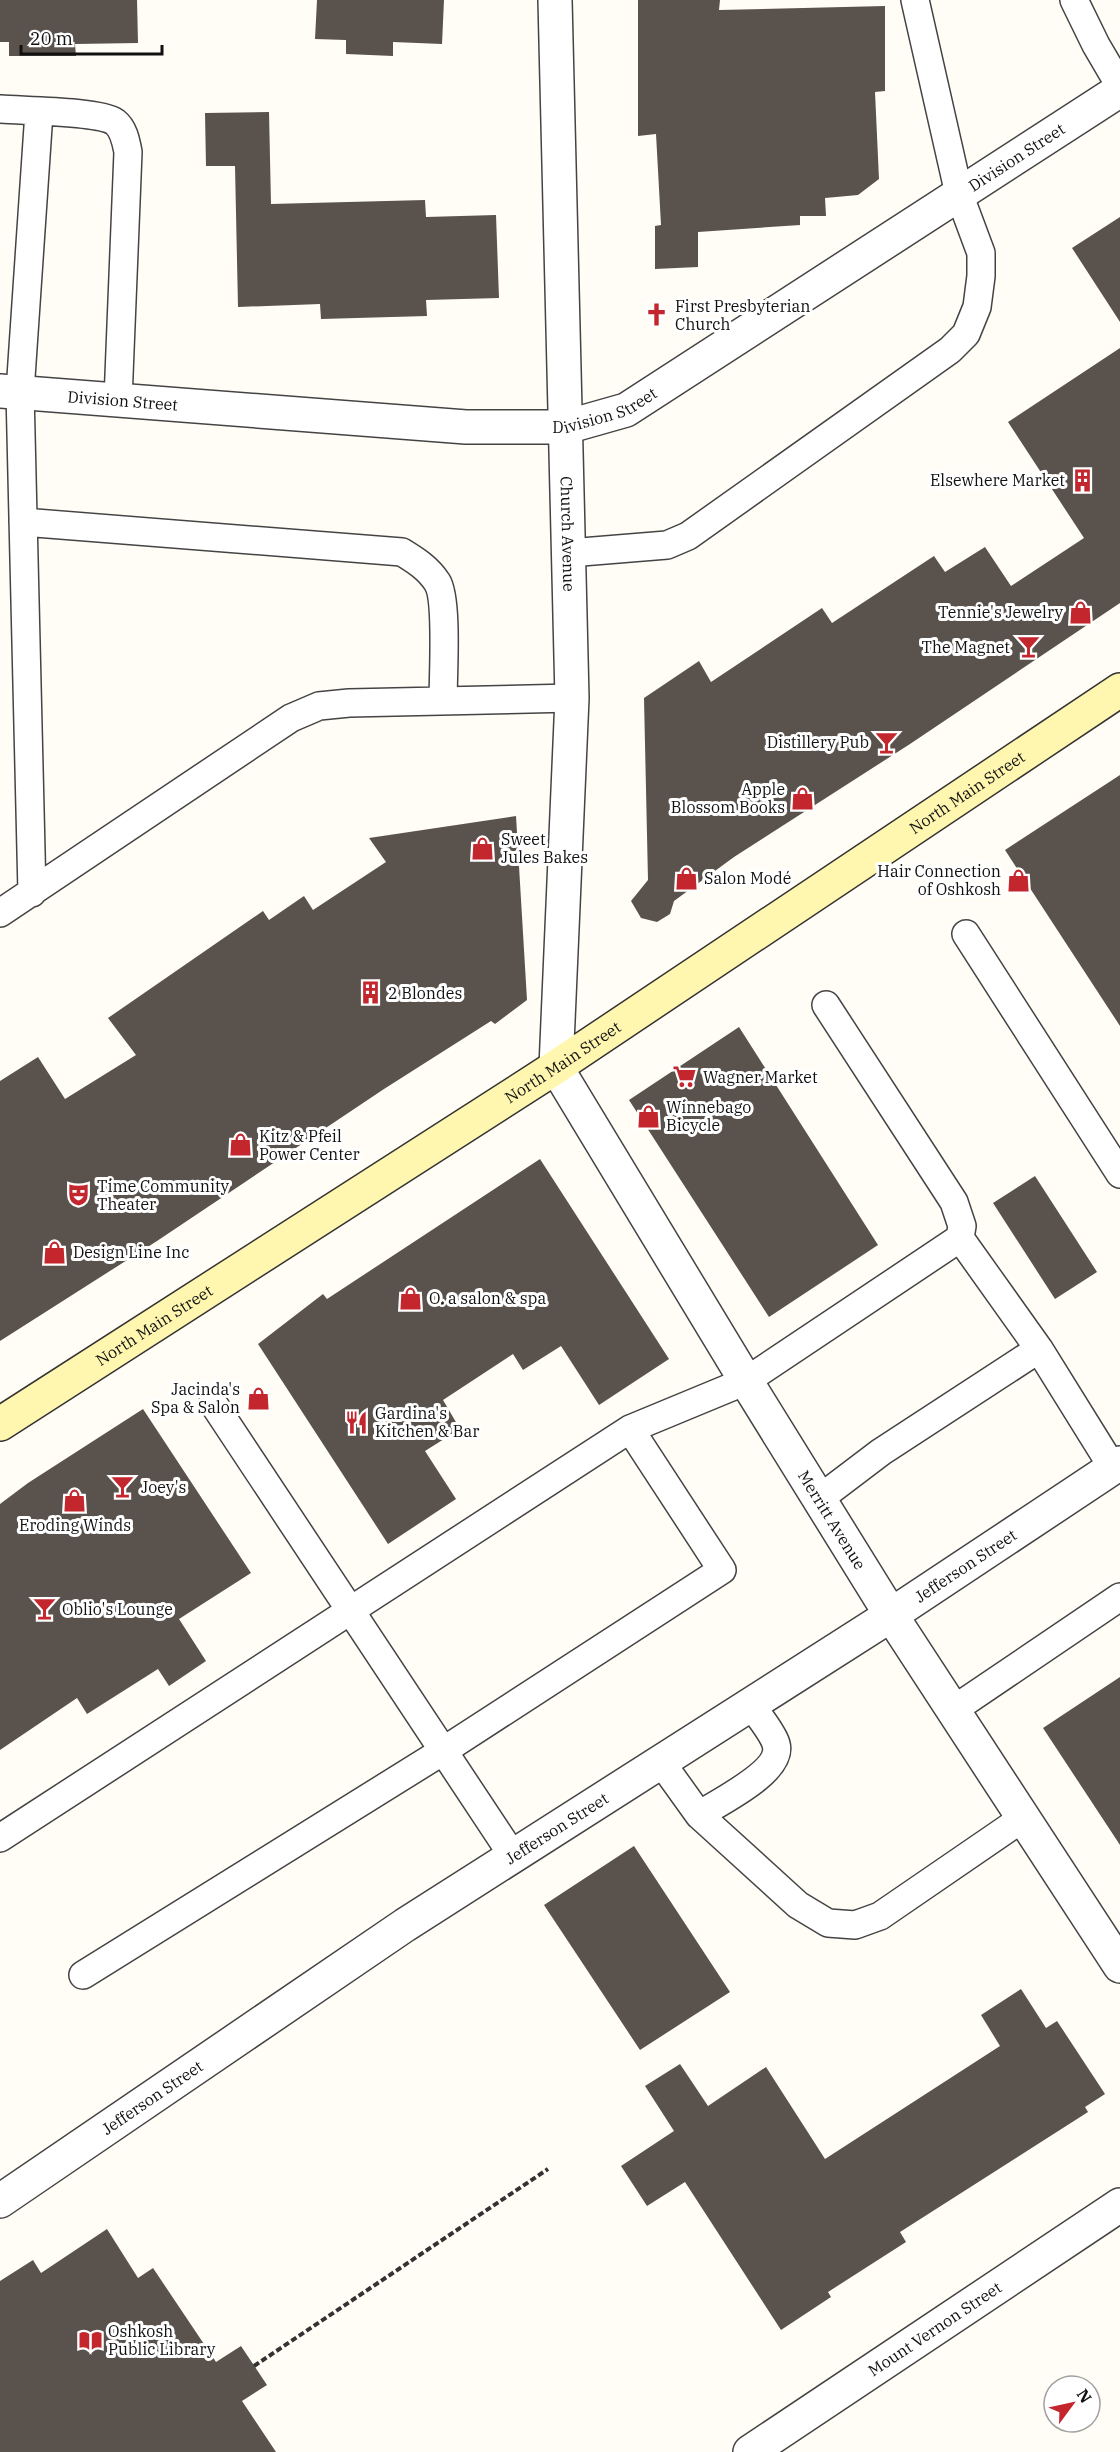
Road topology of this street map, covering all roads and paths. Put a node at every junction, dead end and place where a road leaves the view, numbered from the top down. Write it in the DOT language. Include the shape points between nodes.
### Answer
graph roads {
  1 [pos="555,0"];
  2 [pos="915,0"];
  3 [pos="1074,0"];
  4 [pos="1120,88"];
  5 [pos="0,110"];
  6 [pos="39,112"];
  7 [pos="959,194"];
  8 [pos="10,392"];
  9 [pos="118,400"];
  10 [pos="566,427"];
  11 [pos="23,522"];
  12 [pos="569,554"];
  13 [pos="1120,690"];
  14 [pos="573,698"];
  15 [pos="443,701"];
  16 [pos="32,893"];
  17 [pos="0,913"];
  18 [pos="966,934"];
  19 [pos="826,1005"];
  20 [pos="556,1067"];
  21 [pos="1120,1174"];
  22 [pos="960,1238"];
  23 [pos="1039,1349"];
  24 [pos="746,1381"];
  25 [pos="213,1403"];
  26 [pos="0,1424"];
  27 [pos="630,1429"];
  28 [pos="1116,1466"];
  29 [pos="819,1499"];
  30 [pos="1120,1598"];
  31 [pos="351,1612"];
  32 [pos="891,1615"];
  33 [pos="751,1705"];
  34 [pos="953,1710"];
  35 [pos="443,1751"];
  36 [pos="661,1762"];
  37 [pos="699,1815"];
  38 [pos="1023,1818"];
  39 [pos="0,1838"];
  40 [pos="513,1856"];
  41 [pos="1120,1966"];
  42 [pos="83,1975"];
  43 [pos="548,2169"];
  44 [pos="0,2200"];
  45 [pos="1120,2205"];
  46 [pos="254,2366"];
  47 [pos="750,2452"];
  1 -- 10 [label="street, Church Avenue"];
  2 -- 7 [label="lane"];
  3 -- 4 [label="lane"];
  4 -- 7 [label="street, Division Street"];
  5 -- 6 [label="lane"];
  6 -- 8 [label="lane"];
  6 -- 9 [label="lane" via="99,116 116,123 124,135 128,152"];
  7 -- 10 [label="street, Division Street" via="626,410"];
  7 -- 12 [label="lane" via="981,253 981,276 977,307 966,334 950,350 687,536 667,545"];
  8 -- 9 [label="street, Division Street"];
  8 -- 11 [label="lane"];
  9 -- 10 [label="street, Division Street" via="466,427"];
  10 -- 12 [label="street, Church Avenue"];
  11 -- 15 [label="lane" via="402,552 421,564 438,583"];
  11 -- 16 [label="lane"];
  12 -- 14 [label="street, Church Avenue"];
  13 -- 20 [label="main road, North Main Street"];
  14 -- 15 [label="lane"];
  14 -- 20 [label="street, Church Avenue"];
  15 -- 16 [label="lane" via="319,706 291,718"];
  16 -- 17 [label="lane"];
  18 -- 21 [label="lane"];
  19 -- 22 [label="lane" via="954,1202 962,1226"];
  20 -- 24 [label="street, Merritt Avenue"];
  20 -- 26 [label="main road, North Main Street"];
  22 -- 23 [label="lane"];
  22 -- 24 [label="lane"];
  23 -- 28 [label="lane"];
  23 -- 29 [label="lane" via="881,1452"];
  24 -- 27 [label="lane"];
  24 -- 29 [label="street, Merritt Avenue"];
  25 -- 31 [label="lane"];
  27 -- 31 [label="lane"];
  27 -- 35 [label="lane" via="722,1569"];
  28 -- 32 [label="street, Jefferson Street"];
  29 -- 32 [label="street, Merritt Avenue"];
  30 -- 34 [label="lane"];
  31 -- 35 [label="lane"];
  31 -- 39 [label="lane"];
  32 -- 33 [label="street, Jefferson Street"];
  32 -- 34 [label="street, Merritt Avenue"];
  33 -- 36 [label="street, Jefferson Street"];
  33 -- 37 [label="lane" via="776,1743 776,1759 767,1771"];
  34 -- 38 [label="street, Merritt Avenue"];
  35 -- 40 [label="lane"];
  35 -- 42 [label="lane"];
  36 -- 37 [label="lane"];
  36 -- 40 [label="street, Jefferson Street"];
  37 -- 38 [label="lane" via="798,1905 828,1923 855,1925 880,1916"];
  38 -- 41 [label="street, Merritt Avenue"];
  40 -- 44 [label="street, Jefferson Street"];
  43 -- 46 [label="path"];
  45 -- 47 [label="street, Mount Vernon Street"];
}
